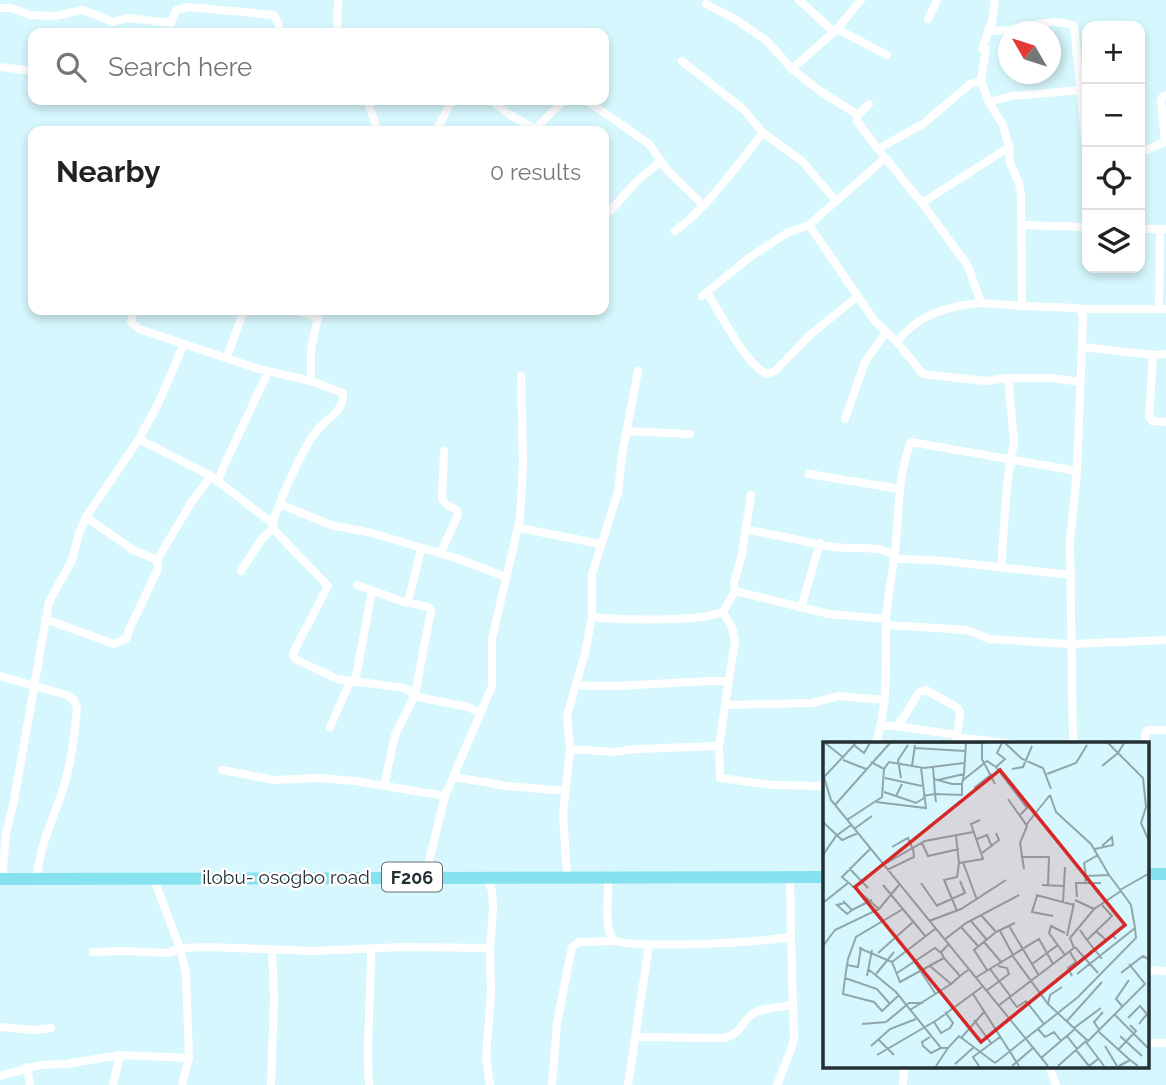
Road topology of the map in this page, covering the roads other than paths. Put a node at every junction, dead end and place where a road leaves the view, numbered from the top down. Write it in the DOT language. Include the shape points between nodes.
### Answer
graph roads {
  1 [pos="338,0"];
  2 [pos="799,0"];
  3 [pos="861,0"];
  4 [pos="937,0"];
  5 [pos="995,0"];
  6 [pos="706,4"];
  7 [pos="0,8"];
  8 [pos="928,19"];
  9 [pos="278,28"];
  10 [pos="337,28"];
  11 [pos="988,30"];
  12 [pos="835,31"];
  13 [pos="887,54"];
  14 [pos="682,61"];
  15 [pos="0,67"];
  16 [pos="792,69"];
  17 [pos="28,70"];
  18 [pos="981,81"];
  19 [pos="1080,90"];
  20 [pos="1166,95"];
  21 [pos="989,102"];
  22 [pos="869,104"];
  23 [pos="369,105"];
  24 [pos="449,105"];
  25 [pos="497,105"];
  26 [pos="559,105"];
  27 [pos="592,105"];
  28 [pos="858,115"];
  29 [pos="376,126"];
  30 [pos="439,126"];
  31 [pos="528,126"];
  32 [pos="538,126"];
  33 [pos="763,134"];
  34 [pos="1009,146"];
  35 [pos="1086,147"];
  36 [pos="878,149"];
  37 [pos="1145,150"];
  38 [pos="884,159"];
  39 [pos="661,161"];
  40 [pos="836,201"];
  41 [pos="922,203"];
  42 [pos="704,206"];
  43 [pos="610,211"];
  44 [pos="809,225"];
  45 [pos="1022,225"];
  46 [pos="1082,227"];
  47 [pos="1145,229"];
  48 [pos="1163,229"];
  49 [pos="675,231"];
  50 [pos="858,296"];
  51 [pos="981,303"];
  52 [pos="1024,306"];
  53 [pos="1080,309"];
  54 [pos="1163,309"];
  55 [pos="133,315"];
  56 [pos="242,315"];
  57 [pos="317,315"];
  58 [pos="886,332"];
  59 [pos="897,342"];
  60 [pos="183,346"];
  61 [pos="1083,347"];
  62 [pos="1166,354"];
  63 [pos="1153,355"];
  64 [pos="227,357"];
  65 [pos="638,371"];
  66 [pos="268,372"];
  67 [pos="521,376"];
  68 [pos="1008,378"];
  69 [pos="311,381"];
  70 [pos="1081,382"];
  71 [pos="845,419"];
  72 [pos="1166,422"];
  73 [pos="626,431"];
  74 [pos="690,434"];
  75 [pos="139,439"];
  76 [pos="444,451"];
  77 [pos="1012,460"];
  78 [pos="1077,471"];
  79 [pos="809,474"];
  80 [pos="214,479"];
  81 [pos="900,489"];
  82 [pos="751,495"];
  83 [pos="280,504"];
  84 [pos="86,517"];
  85 [pos="273,526"];
  86 [pos="519,528"];
  87 [pos="746,530"];
  88 [pos="820,543"];
  89 [pos="601,544"];
  90 [pos="421,549"];
  91 [pos="440,554"];
  92 [pos="894,554"];
  93 [pos="157,560"];
  94 [pos="1001,568"];
  95 [pos="241,571"];
  96 [pos="1071,575"];
  97 [pos="506,577"];
  98 [pos="357,585"];
  99 [pos="372,591"];
  100 [pos="735,591"];
  101 [pos="408,603"];
  102 [pos="801,608"];
  103 [pos="723,612"];
  104 [pos="592,617"];
  105 [pos="45,619"];
  106 [pos="886,622"];
  107 [pos="1166,640"];
  108 [pos="1070,644"];
  109 [pos="0,677"];
  110 [pos="728,681"];
  111 [pos="352,682"];
  112 [pos="38,684"];
  113 [pos="577,685"];
  114 [pos="415,695"];
  115 [pos="885,700"];
  116 [pos="725,705"];
  117 [pos="480,713"];
  118 [pos="882,726"];
  119 [pos="896,726"];
  120 [pos="330,727"];
  121 [pos="1166,730"];
  122 [pos="956,738"];
  123 [pos="877,742"];
  124 [pos="993,742"];
  125 [pos="1073,742"];
  126 [pos="1145,742"];
  127 [pos="719,746"];
  128 [pos="570,750"];
  129 [pos="222,770"];
  130 [pos="454,777"];
  131 [pos="384,786"];
  132 [pos="823,786"];
  133 [pos="565,791"];
  134 [pos="445,796"];
  135 [pos="1148,874"];
  136 [pos="1166,874"];
  137 [pos="37,877"];
  138 [pos="153,877"];
  139 [pos="425,877"];
  140 [pos="487,877"];
  141 [pos="567,877"];
  142 [pos="608,877"];
  143 [pos="790,877"];
  144 [pos="823,877"];
  145 [pos="1,879"];
  146 [pos="791,936"];
  147 [pos="615,942"];
  148 [pos="649,945"];
  149 [pos="180,948"];
  150 [pos="491,948"];
  151 [pos="371,949"];
  152 [pos="272,950"];
  153 [pos="93,952"];
  154 [pos="1148,970"];
  155 [pos="1166,971"];
  156 [pos="793,1006"];
  157 [pos="0,1027"];
  158 [pos="51,1028"];
  159 [pos="635,1037"];
  160 [pos="1148,1043"];
  161 [pos="1166,1043"];
  162 [pos="120,1055"];
  163 [pos="189,1058"];
  164 [pos="27,1067"];
  165 [pos="1050,1068"];
  166 [pos="0,1076"];
  167 [pos="30,1085"];
  168 [pos="113,1085"];
  169 [pos="181,1085"];
  170 [pos="271,1085"];
  171 [pos="369,1085"];
  172 [pos="490,1085"];
  173 [pos="552,1085"];
  174 [pos="628,1085"];
  175 [pos="777,1085"];
  176 [pos="1056,1085"];
  1 -- 10 [label="street"];
  2 -- 12 [label="street"];
  3 -- 12 [label="street"];
  4 -- 8 [label="street"];
  5 -- 11 [label="street"];
  6 -- 16 [label="street" via="767,41"];
  7 -- 9 [label="street" via="55,16 83,10 113,22 127,18 172,23 176,10 189,7 274,15"];
  11 -- 18 [label="street"];
  11 -- 19 [label="street" via="1072,24"];
  12 -- 13 [label="street"];
  12 -- 16 [label="street"];
  14 -- 33 [label="street" via="744,110"];
  15 -- 17 [label="street"];
  16 -- 28 [label="street"];
  18 -- 21 [label="street"];
  18 -- 36 [label="street" via="970,84 923,124"];
  19 -- 21 [label="street"];
  19 -- 35 [label="street"];
  20 -- 37 [label="street" via="1161,101 1166,142"];
  21 -- 34 [label="street"];
  22 -- 28 [label="street"];
  23 -- 29 [label="street"];
  24 -- 30 [label="street"];
  25 -- 31 [label="street"];
  26 -- 32 [label="street"];
  27 -- 39 [label="street" via="639,136"];
  28 -- 36 [label="street" via="857,121"];
  33 -- 40 [label="street" via="802,161"];
  33 -- 42 [label="street"];
  34 -- 41 [label="street"];
  34 -- 45 [label="street" via="1021,196"];
  36 -- 38 [label="street"];
  38 -- 40 [label="street"];
  38 -- 41 [label="street"];
  39 -- 42 [label="street"];
  39 -- 43 [label="street"];
  40 -- 44 [label="street"];
  41 -- 51 [label="street" via="968,266"];
  42 -- 49 [label="street"];
  44 -- 50 [label="street"];
  44 -- 50 [label="street" via="794,229 750,257 705,294 743,351 759,369 767,374 775,371"];
  45 -- 46 [label="street"];
  45 -- 52 [label="street"];
  47 -- 48 [label="street"];
  48 -- 54 [label="street"];
  50 -- 58 [label="street"];
  51 -- 52 [label="street"];
  51 -- 59 [label="street" via="931,314"];
  52 -- 53 [label="street"];
  53 -- 54 [label="street"];
  53 -- 61 [label="street"];
  55 -- 60 [label="street" via="131,322 139,329"];
  56 -- 64 [label="street"];
  57 -- 69 [label="street"];
  58 -- 59 [label="street"];
  58 -- 71 [label="street" via="865,362"];
  59 -- 68 [label="street" via="923,373 985,382"];
  60 -- 64 [label="street"];
  60 -- 75 [label="street"];
  61 -- 63 [label="street"];
  61 -- 70 [label="street"];
  62 -- 63 [label="street"];
  63 -- 72 [label="street" via="1149,417"];
  64 -- 66 [label="street"];
  65 -- 73 [label="street"];
  66 -- 69 [label="street"];
  66 -- 80 [label="street"];
  67 -- 86 [label="street"];
  68 -- 70 [label="street"];
  68 -- 77 [label="street"];
  69 -- 83 [label="street" via="343,393 343,399 337,412 305,446"];
  70 -- 78 [label="street"];
  73 -- 74 [label="street"];
  73 -- 89 [label="street" via="618,492"];
  75 -- 80 [label="street"];
  75 -- 84 [label="street"];
  76 -- 91 [label="street" via="442,499 458,515"];
  77 -- 78 [label="street"];
  77 -- 81 [label="street" via="912,442"];
  77 -- 94 [label="street"];
  78 -- 96 [label="street" via="1071,514"];
  79 -- 81 [label="street"];
  80 -- 85 [label="street"];
  80 -- 93 [label="street" via="191,503"];
  81 -- 92 [label="street"];
  82 -- 87 [label="street"];
  83 -- 85 [label="street"];
  83 -- 90 [label="street" via="331,525"];
  84 -- 93 [label="street" via="133,550"];
  84 -- 105 [label="street"];
  85 -- 95 [label="street"];
  85 -- 111 [label="street" via="328,586 293,657"];
  86 -- 89 [label="street"];
  86 -- 97 [label="street"];
  87 -- 88 [label="street"];
  87 -- 100 [label="street"];
  88 -- 92 [label="street"];
  88 -- 102 [label="street"];
  89 -- 104 [label="street" via="592,574"];
  90 -- 91 [label="street"];
  90 -- 101 [label="street"];
  91 -- 97 [label="street"];
  92 -- 94 [label="street" via="898,559"];
  92 -- 106 [label="street"];
  93 -- 105 [label="street" via="159,569 127,638 114,644"];
  94 -- 96 [label="street"];
  96 -- 108 [label="street"];
  97 -- 117 [label="street" via="492,639 492,686"];
  98 -- 99 [label="street"];
  99 -- 101 [label="street"];
  99 -- 111 [label="street"];
  100 -- 102 [label="street"];
  100 -- 103 [label="street"];
  101 -- 114 [label="street" via="431,610"];
  102 -- 106 [label="street"];
  103 -- 104 [label="street"];
  103 -- 110 [label="street" via="735,640"];
  104 -- 113 [label="street"];
  105 -- 112 [label="street"];
  106 -- 108 [label="street" via="970,631 989,639"];
  106 -- 115 [label="street"];
  107 -- 108 [label="street"];
  108 -- 125 [label="street"];
  109 -- 112 [label="street"];
  110 -- 113 [label="street"];
  110 -- 116 [label="street"];
  111 -- 114 [label="street" via="398,686"];
  111 -- 120 [label="street"];
  112 -- 137 [label="street" via="67,695 77,708 64,786 39,857"];
  112 -- 145 [label="street" via="6,833"];
  113 -- 128 [label="street" via="568,716"];
  114 -- 117 [label="street"];
  114 -- 131 [label="street" via="396,735"];
  115 -- 116 [label="street" via="839,696 811,703"];
  115 -- 118 [label="street"];
  116 -- 127 [label="street"];
  117 -- 130 [label="street"];
  118 -- 119 [label="street"];
  118 -- 123 [label="street"];
  119 -- 122 [label="street"];
  119 -- 122 [label="street" via="919,692 926,690 958,708"];
  121 -- 126 [label="street" via="1148,730"];
  122 -- 124 [label="street"];
  127 -- 128 [label="street"];
  127 -- 132 [label="street" via="721,780"];
  128 -- 133 [label="street"];
  129 -- 131 [label="street" via="274,780 329,779"];
  130 -- 133 [label="street"];
  130 -- 134 [label="street"];
  131 -- 134 [label="street"];
  133 -- 141 [label="street"];
  134 -- 139 [label="street"];
  135 -- 136 [label="main road"];
  137 -- 138 [label="main road, ilobu- osogbo road / F206"];
  137 -- 145 [label="main road, ilobu- osogbo road / F206"];
  138 -- 139 [label="main road, ilobu- osogbo road / F206"];
  138 -- 149 [label="street"];
  139 -- 140 [label="main road, ilobu- osogbo road / F206"];
  140 -- 141 [label="main road, ilobu- osogbo road / F206"];
  140 -- 150 [label="street" via="492,891"];
  141 -- 142 [label="main road, ilobu- osogbo road / F206"];
  142 -- 143 [label="main road, ilobu- osogbo road / F206"];
  142 -- 147 [label="street" via="607,923"];
  143 -- 144 [label="main road, ilobu- osogbo road / F206"];
  143 -- 146 [label="street"];
  146 -- 148 [label="street" via="775,941"];
  146 -- 156 [label="street"];
  147 -- 148 [label="street"];
  147 -- 173 [label="street" via="579,942 572,947 557,1023"];
  148 -- 159 [label="street"];
  149 -- 152 [label="street"];
  149 -- 153 [label="street" via="168,953"];
  149 -- 163 [label="street" via="189,999"];
  150 -- 151 [label="street"];
  150 -- 172 [label="street" via="486,1058"];
  151 -- 152 [label="street"];
  151 -- 171 [label="street"];
  152 -- 170 [label="street"];
  154 -- 155 [label="street"];
  156 -- 159 [label="street" via="754,1013 737,1033 724,1038"];
  156 -- 175 [label="street" via="792,1048"];
  157 -- 158 [label="street"];
  159 -- 174 [label="street"];
  160 -- 161 [label="street"];
  162 -- 163 [label="street"];
  162 -- 164 [label="street"];
  162 -- 168 [label="street"];
  163 -- 169 [label="street"];
  164 -- 166 [label="street"];
  164 -- 167 [label="street"];
  165 -- 176 [label="street"];
}
